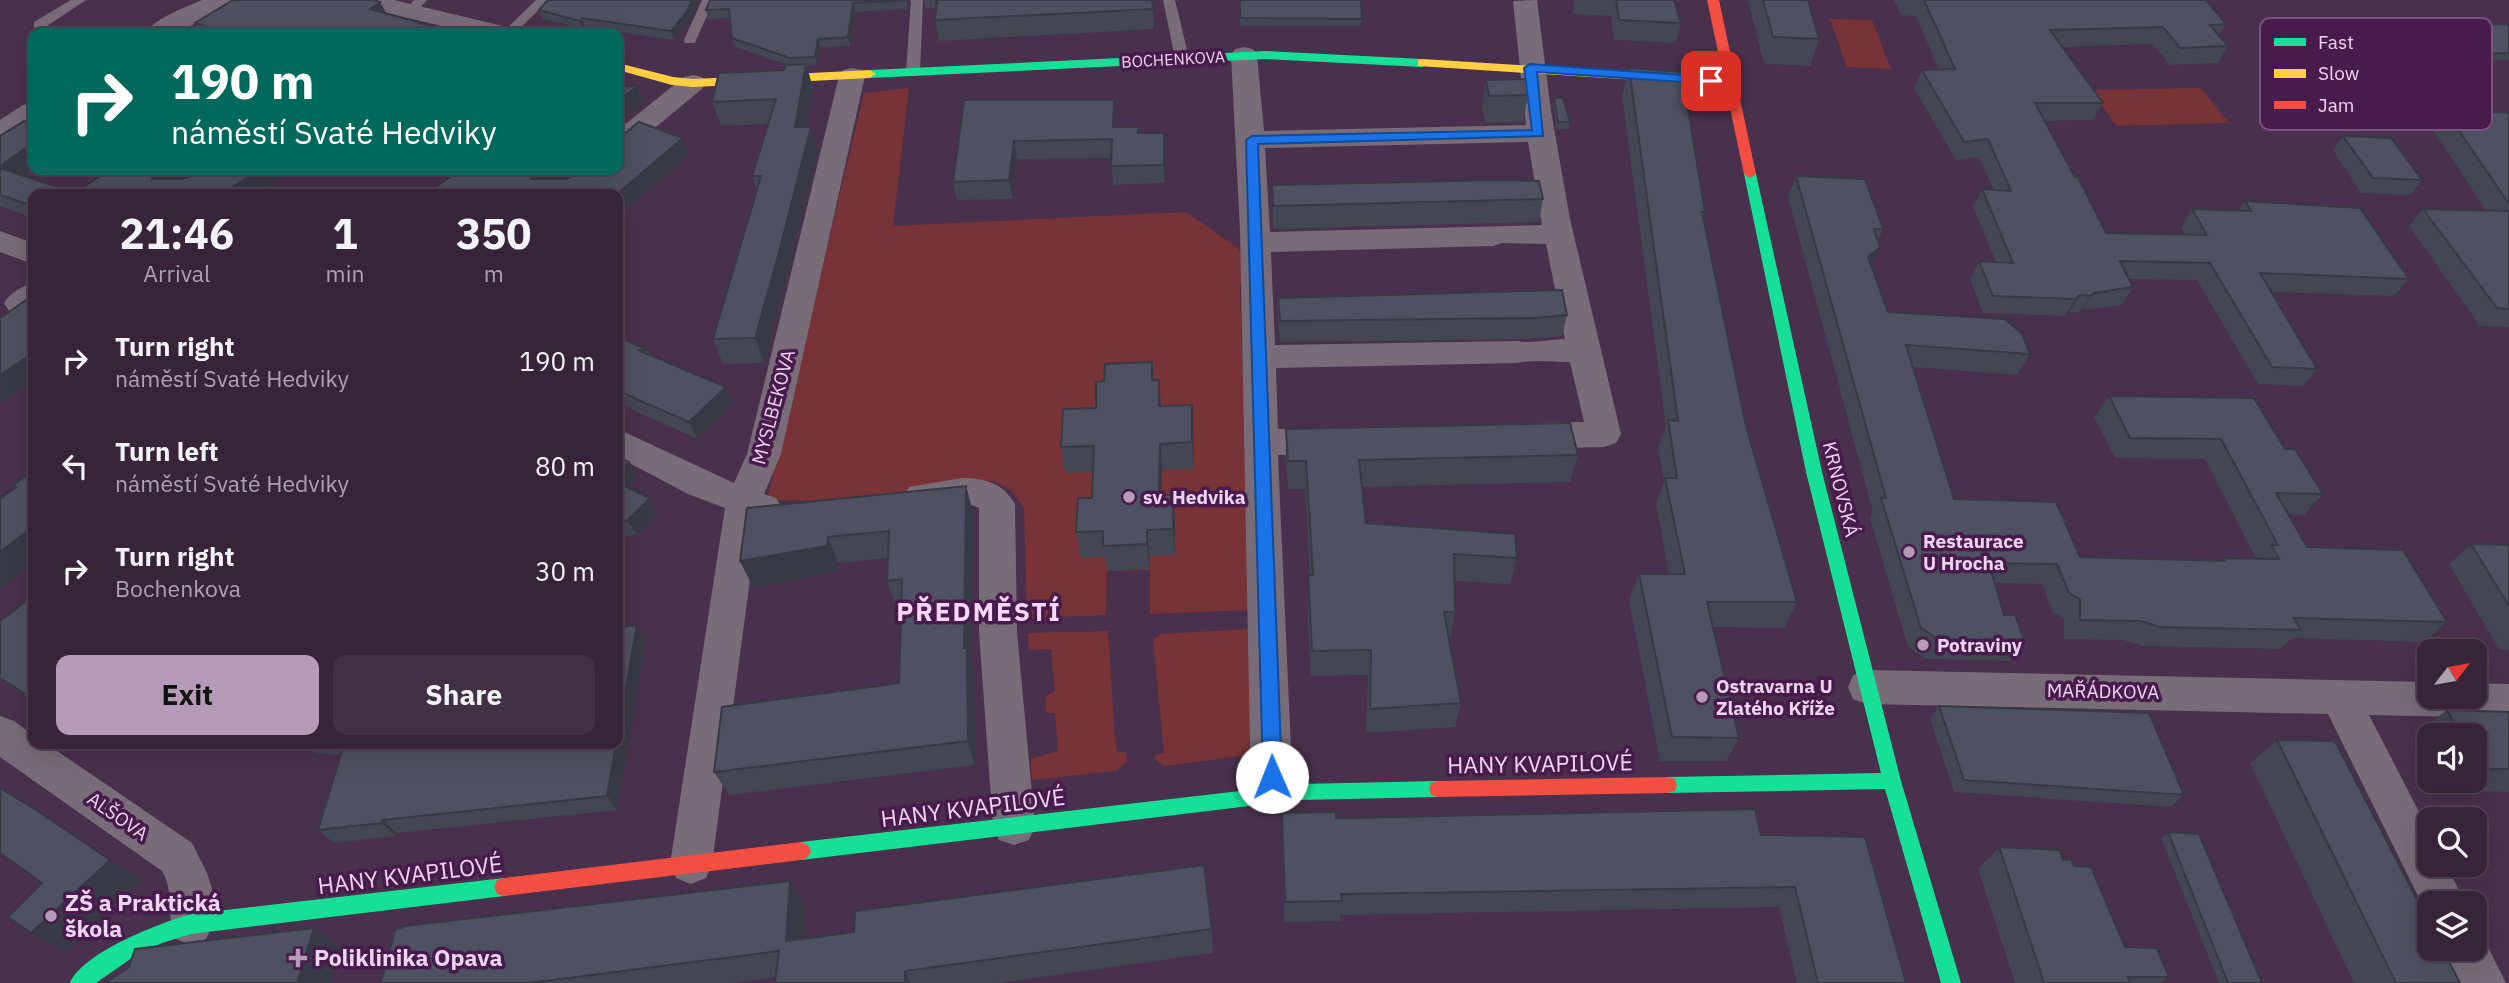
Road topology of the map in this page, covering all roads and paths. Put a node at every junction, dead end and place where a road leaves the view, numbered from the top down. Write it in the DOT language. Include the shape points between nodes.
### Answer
graph roads {
  1 [pos="80,0"];
  2 [pos="223,0"];
  3 [pos="362,0"];
  4 [pos="543,0"];
  5 [pos="708,0"];
  6 [pos="917,0"];
  7 [pos="1169,0"];
  8 [pos="1713,0"];
  9 [pos="1525,1"];
  10 [pos="422,15"];
  11 [pos="39,25"];
  12 [pos="166,28"];
  13 [pos="480,28"];
  14 [pos="513,28"];
  15 [pos="690,40"];
  16 [pos="1244,55"];
  17 [pos="1182,58"];
  18 [pos="623,67"];
  19 [pos="1530,68"];
  20 [pos="913,72"];
  21 [pos="852,76"];
  22 [pos="1731,82"];
  23 [pos="693,83"];
  24 [pos="28,114"];
  25 [pos="0,132"];
  26 [pos="1539,134"];
  27 [pos="623,140"];
  28 [pos="1252,140"];
  29 [pos="1559,234"];
  30 [pos="0,241"];
  31 [pos="1255,242"];
  32 [pos="28,252"];
  33 [pos="1583,350"];
  34 [pos="1259,357"];
  35 [pos="1494,437"];
  36 [pos="1371,440"];
  37 [pos="1261,442"];
  38 [pos="623,445"];
  39 [pos="886,500"];
  40 [pos="743,502"];
  41 [pos="804,507"];
  42 [pos="1867,687"];
  43 [pos="2339,696"];
  44 [pos="2509,701"];
  45 [pos="0,734"];
  46 [pos="1892,781"];
  47 [pos="1272,795"];
  48 [pos="1014,826"];
  49 [pos="691,864"];
  50 [pos="2437,891"];
  51 [pos="191,924"];
  52 [pos="2472,961"];
  53 [pos="80,983"];
  54 [pos="1951,983"];
  55 [pos="2483,983"];
  1 -- 11 [label="lane"];
  2 -- 12 [label="street"];
  3 -- 10 [label="street"];
  4 -- 14 [label="lane"];
  5 -- 15 [label="lane"];
  6 -- 20 [label="lane"];
  7 -- 17 [label="lane"];
  8 -- 22 [label="street, KRNOVSKÁ"];
  9 -- 19 [label="street"];
  10 -- 13 [label="street"];
  16 -- 17 [label="street, BOCHENKOVA"];
  16 -- 19 [label="street, BOCHENKOVA"];
  16 -- 28 [label="street"];
  17 -- 20 [label="street, BOCHENKOVA"];
  18 -- 23 [label="street, BOCHENKOVA"];
  19 -- 22 [label="street, BOCHENKOVA"];
  19 -- 26 [label="street"];
  20 -- 21 [label="street, BOCHENKOVA"];
  21 -- 23 [label="street, BOCHENKOVA"];
  21 -- 40 [label="street, MYSLBEKOVA" via="764,454"];
  22 -- 42 [label="street, KRNOVSKÁ" via="1814,472"];
  23 -- 27 [label="street"];
  24 -- 25 [label="street"];
  26 -- 28 [label="street"];
  26 -- 29 [label="street" via="1538,192"];
  28 -- 31 [label="street"];
  29 -- 31 [label="street"];
  29 -- 33 [label="street" via="1560,297"];
  30 -- 32 [label="street"];
  31 -- 34 [label="street"];
  33 -- 34 [label="street"];
  33 -- 35 [label="street" via="1604,434"];
  34 -- 37 [label="street"];
  36 -- 37 [label="street"];
  37 -- 47 [label="street"];
  38 -- 40 [label="street"];
  39 -- 48 [label="street" via="982,491 997,505 998,632"];
  40 -- 41 [label="street" via="772,509"];
  40 -- 49 [label="street, MYSLBEKOVA"];
  42 -- 43 [label="street, MAŘÁDKOVA"];
  42 -- 46 [label="street, KRNOVSKÁ"];
  43 -- 44 [label="street, MAŘÁDKOVA"];
  43 -- 50 [label="street"];
  45 -- 51 [label="street, ALŠOVA" via="177,857 192,888"];
  46 -- 47 [label="street, HANY KVAPILOVÉ"];
  46 -- 54 [label="street, KRNOVSKÁ"];
  47 -- 48 [label="street, HANY KVAPILOVÉ"];
  48 -- 49 [label="street, HANY KVAPILOVÉ"];
  49 -- 51 [label="street, HANY KVAPILOVÉ"];
  51 -- 53 [label="street, HANY KVAPILOVÉ" via="136,941"];
  52 -- 55 [label="street"];
}
